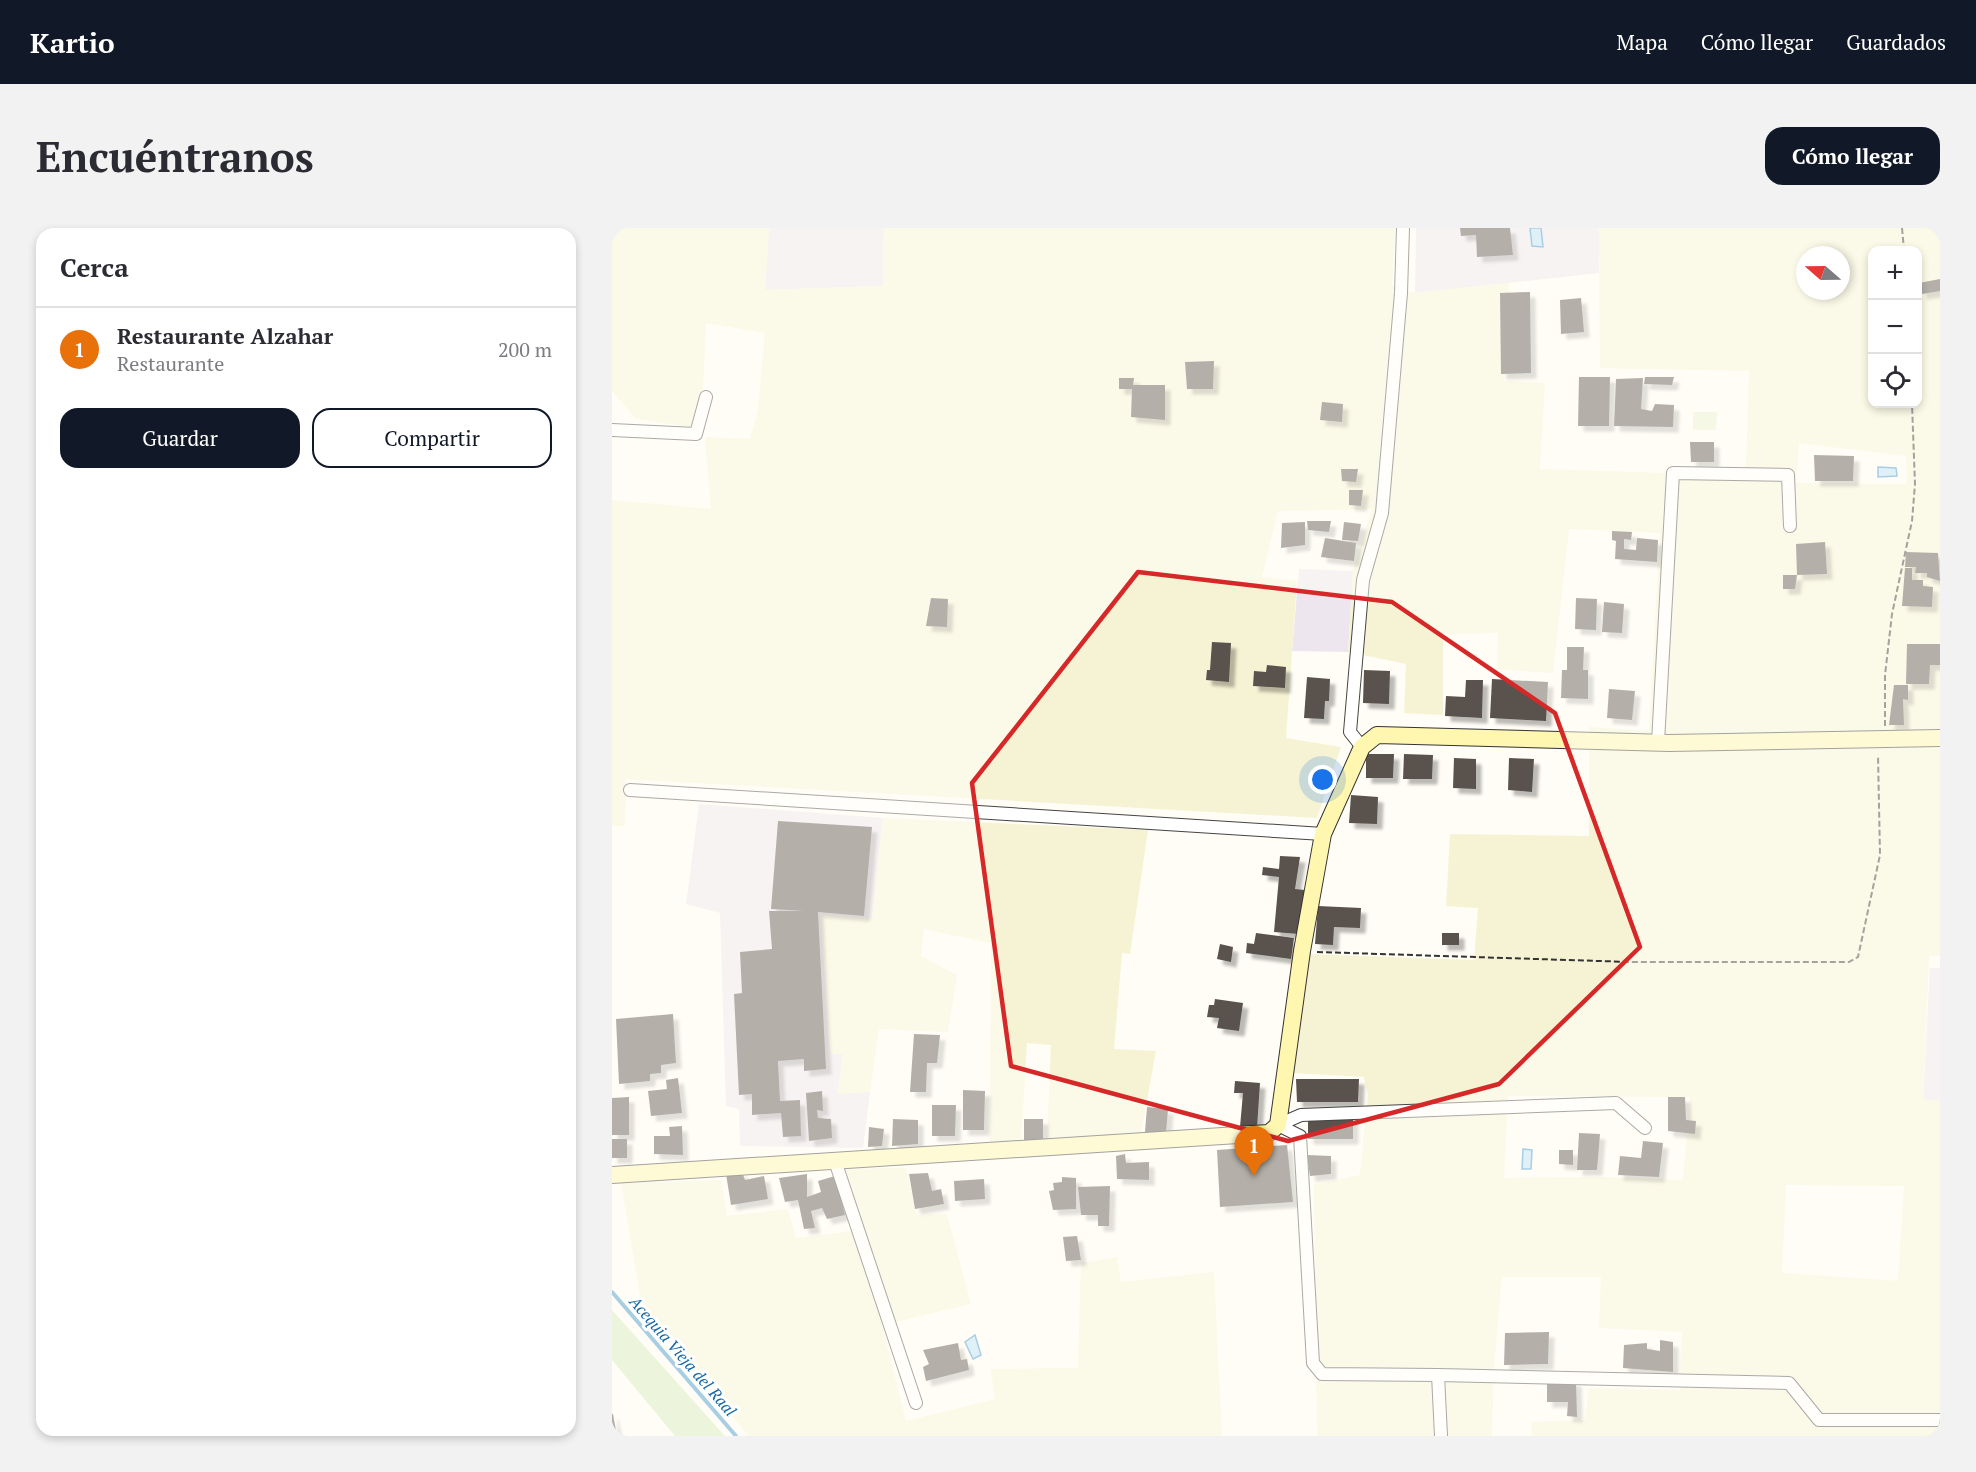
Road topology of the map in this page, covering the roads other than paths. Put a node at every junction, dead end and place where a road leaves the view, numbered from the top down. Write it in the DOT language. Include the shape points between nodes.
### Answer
graph roads {
  1 [pos="1403,228"];
  2 [pos="706,397"];
  3 [pos="612,430"];
  4 [pos="1790,526"];
  5 [pos="1940,738"];
  6 [pos="1658,742"];
  7 [pos="1362,747"];
  8 [pos="630,790"];
  9 [pos="1323,834"];
  10 [pos="1278,1125"];
  11 [pos="1645,1128"];
  12 [pos="835,1161"];
  13 [pos="612,1175"];
  14 [pos="1438,1375"];
  15 [pos="916,1403"];
  16 [pos="1940,1420"];
  17 [pos="1441,1436"];
  1 -- 7 [label="street" via="1382,513 1363,580 1350,732"];
  2 -- 3 [label="street" via="696,435"];
  4 -- 6 [label="street" via="1788,475 1673,473"];
  5 -- 6 [label="main road"];
  6 -- 7 [label="main road" via="1377,735"];
  7 -- 9 [label="main road"];
  8 -- 9 [label="street"];
  9 -- 10 [label="main road"];
  10 -- 11 [label="street" via="1301,1115 1616,1103"];
  10 -- 12 [label="main road" via="1269,1133"];
  10 -- 14 [label="street" via="1300,1136 1313,1363 1322,1374"];
  12 -- 13 [label="main road"];
  12 -- 15 [label="street"];
  14 -- 16 [label="street" via="1789,1383 1819,1420"];
  14 -- 17 [label="street"];
}
